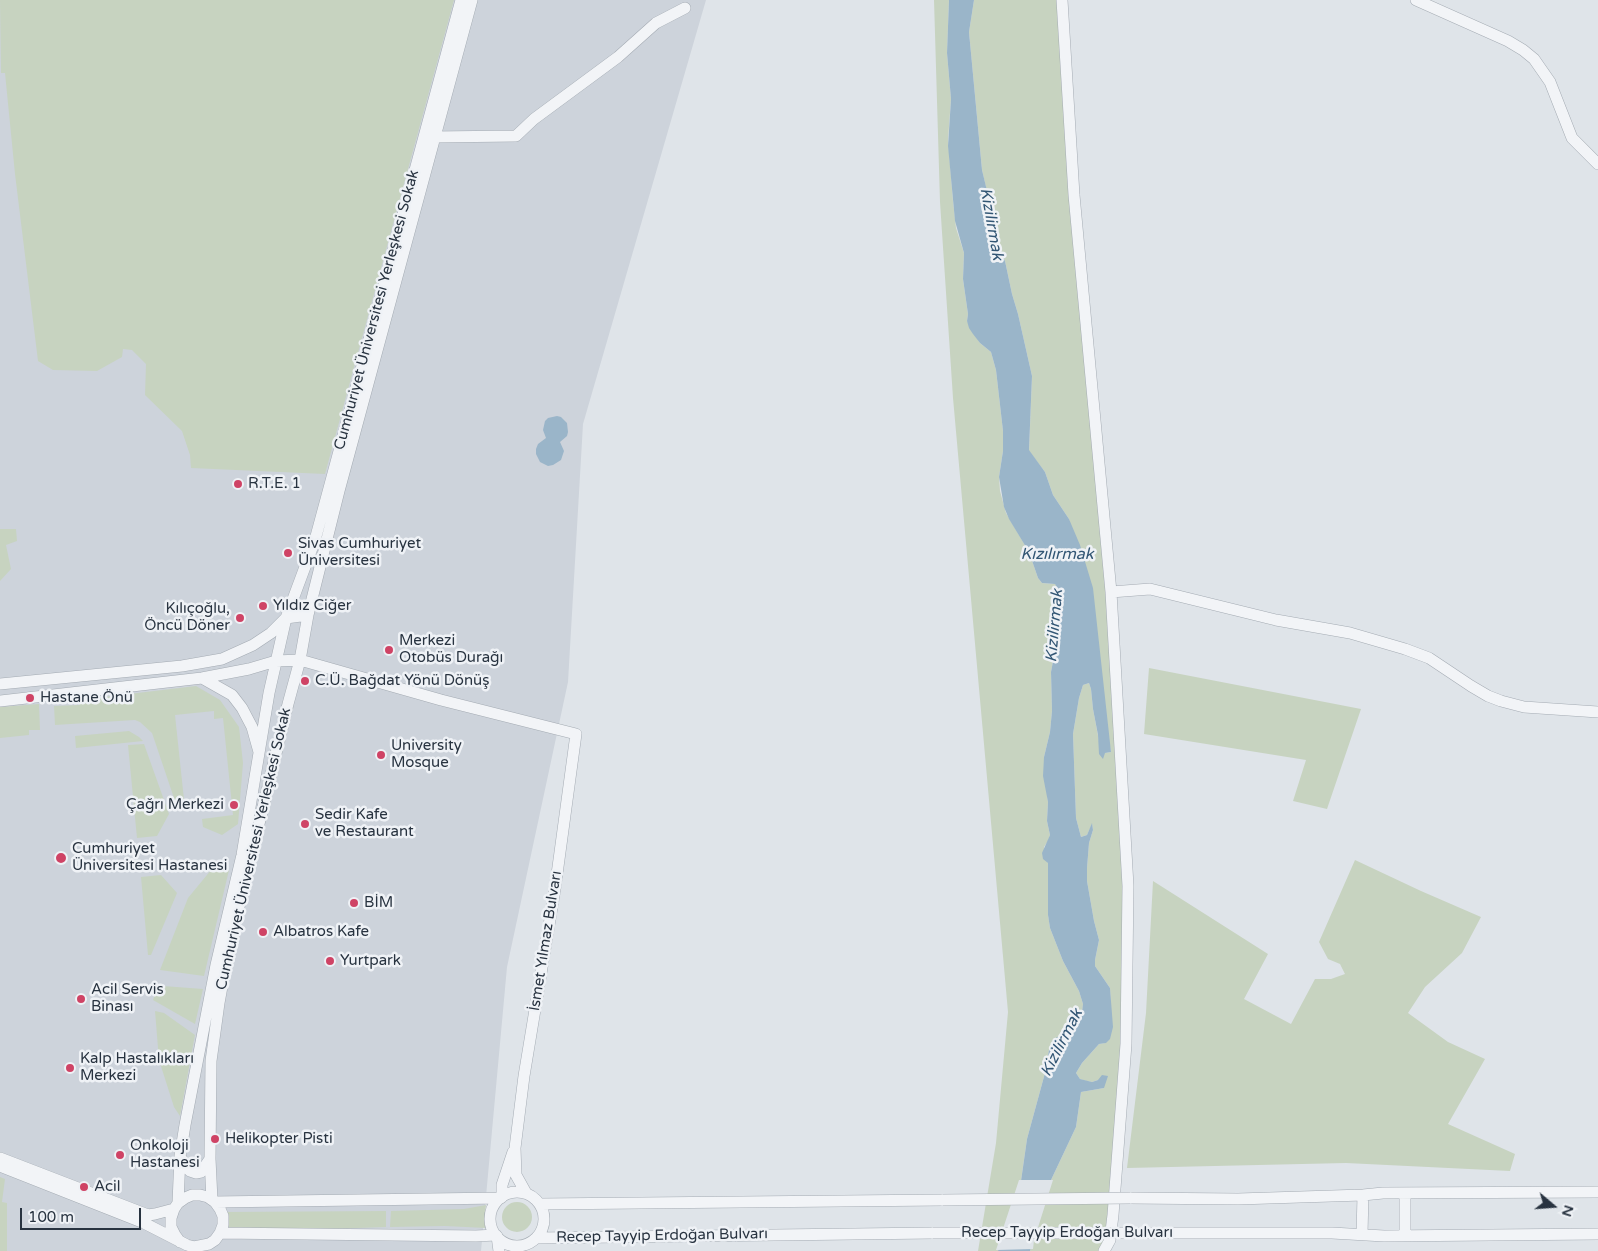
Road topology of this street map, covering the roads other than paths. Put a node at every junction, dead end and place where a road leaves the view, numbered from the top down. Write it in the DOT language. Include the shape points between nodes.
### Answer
graph roads {
  1 [pos="461,0"];
  2 [pos="472,0"];
  3 [pos="1062,0"];
  4 [pos="1416,0"];
  5 [pos="685,8"];
  6 [pos="434,137"];
  7 [pos="1598,164"];
  8 [pos="1111,592"];
  9 [pos="308,614"];
  10 [pos="286,618"];
  11 [pos="300,660"];
  12 [pos="276,661"];
  13 [pos="202,678"];
  14 [pos="0,684"];
  15 [pos="0,701"];
  16 [pos="1598,712"];
  17 [pos="260,756"];
  18 [pos="515,1148"];
  19 [pos="180,1156"];
  20 [pos="0,1158"];
  21 [pos="210,1159"];
  22 [pos="0,1166"];
  23 [pos="1598,1192"];
  24 [pos="526,1193"];
  25 [pos="1405,1194"];
  26 [pos="1363,1195"];
  27 [pos="501,1198"];
  28 [pos="213,1201"];
  29 [pos="540,1204"];
  30 [pos="176,1206"];
  31 [pos="1362,1234"];
  32 [pos="1598,1234"];
  33 [pos="496,1235"];
  34 [pos="1406,1235"];
  35 [pos="217,1241"];
  36 [pos="180,1242"];
  37 [pos="532,1244"];
  38 [pos="198,1249"];
  39 [pos="499,1251"];
  40 [pos="1104,1251"];
  1 -- 10 [label="street, Cumhuriyet Üniversitesi Yerleşkesi Sokak" via="315,540"];
  2 -- 6 [label="street, Cumhuriyet Üniversitesi Yerleşkesi Sokak"];
  3 -- 8 [label="street" via="1074,195"];
  4 -- 7 [label="street" via="1508,41 1534,59 1550,82 1572,138"];
  5 -- 6 [label="street" via="656,23 618,57 534,118 516,136"];
  6 -- 9 [label="street, Cumhuriyet Üniversitesi Yerleşkesi Sokak"];
  8 -- 16 [label="street" via="1150,589 1276,620 1350,634 1405,648 1429,658 1471,686 1502,701 1524,707"];
  8 -- 40 [label="street" via="1128,886 1126,1044 1113,1215 1110,1240"];
  9 -- 10 [label="street"];
  9 -- 11 [label="street, Cumhuriyet Üniversitesi Yerleşkesi Sokak"];
  10 -- 12 [label="street, Cumhuriyet Üniversitesi Yerleşkesi Sokak"];
  10 -- 14 [label="street, Cumhuriyet Üniversitesi Yerleşkesi Sokak" via="253,645 222,659"];
  11 -- 12 [label="street"];
  11 -- 18 [label="street, İsmet Yılmaz Bulvarı" via="576,734"];
  11 -- 21 [label="street, Cumhuriyet Üniversitesi Yerleşkesi Sokak" via="221,988 211,1061"];
  12 -- 13 [label="street"];
  12 -- 17 [label="street, Cumhuriyet Üniversitesi Yerleşkesi Sokak"];
  13 -- 15 [label="street"];
  13 -- 17 [label="street, Cumhuriyet Üniversitesi Yerleşkesi Sokak" via="232,694 252,728"];
  17 -- 19 [label="street, Cumhuriyet Üniversitesi Yerleşkesi Sokak" via="242,855 208,1001"];
  18 -- 24 [label="street, İsmet Yılmaz Bulvarı" via="516,1175"];
  18 -- 27 [label="street, İsmet Yılmaz Bulvarı" via="502,1185"];
  19 -- 21 [label="street" via="185,1166 196,1172 202,1172"];
  19 -- 30 [label="street, Cumhuriyet Üniversitesi Yerleşkesi Sokak"];
  20 -- 30 [label="street" via="148,1215"];
  21 -- 28 [label="street, Cumhuriyet Üniversitesi Yerleşkesi Sokak"];
  22 -- 36 [label="street" via="144,1223"];
  23 -- 25 [label="street"];
  24 -- 27 [label="street" via="516,1192"];
  24 -- 29 [label="street, İsmet Yılmaz Bulvarı"];
  25 -- 26 [label="street"];
  25 -- 34 [label="street"];
  26 -- 29 [label="street, bridge" via="1238,1199"];
  26 -- 31 [label="street"];
  27 -- 28 [label="street"];
  27 -- 33 [label="street, İsmet Yılmaz Bulvarı" via="491,1215"];
  28 -- 30 [label="street" via="192,1195"];
  28 -- 35 [label="street, Cumhuriyet Üniversitesi Yerleşkesi Sokak" via="223,1216"];
  29 -- 37 [label="street" via="544,1222 542,1231"];
  30 -- 36 [label="street, Cumhuriyet Üniversitesi Yerleşkesi Sokak" via="171,1226"];
  31 -- 34 [label="street, Recep Tayyip Erdoğan Bulvarı"];
  31 -- 37 [label="street, Recep Tayyip Erdoğan Bulvarı, bridge" via="933,1233"];
  32 -- 34 [label="street, Recep Tayyip Erdoğan Bulvarı"];
  33 -- 35 [label="street"];
  33 -- 37 [label="street" via="514,1246"];
  33 -- 39 [label="street, İsmet Yılmaz Bulvarı"];
  35 -- 38 [label="street"];
  36 -- 38 [label="street"];
}
